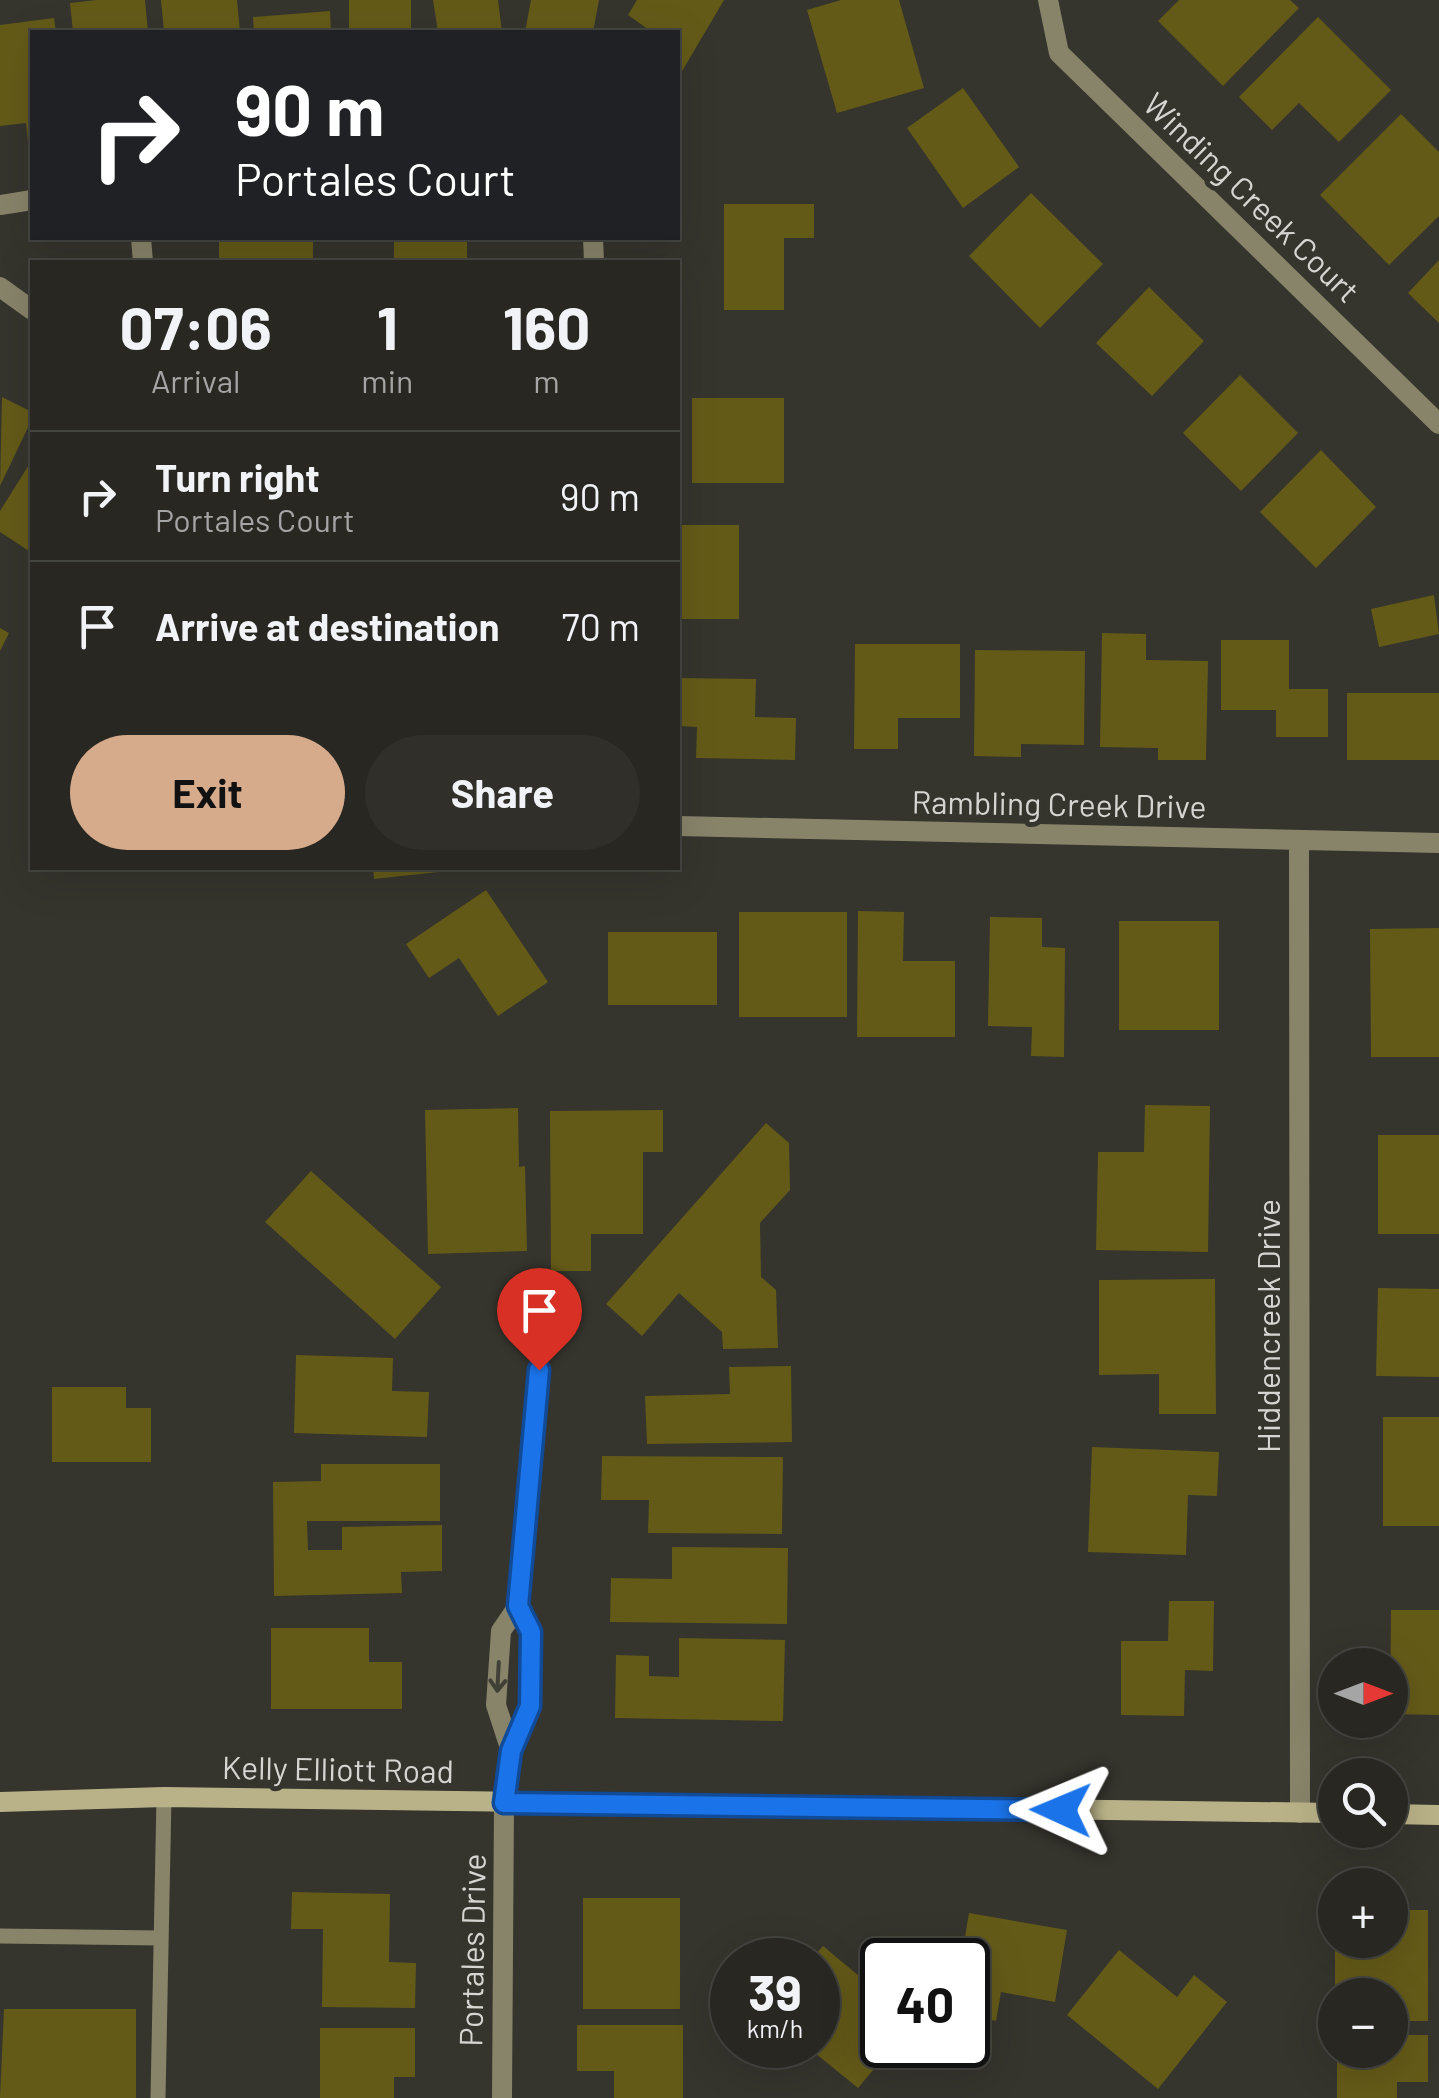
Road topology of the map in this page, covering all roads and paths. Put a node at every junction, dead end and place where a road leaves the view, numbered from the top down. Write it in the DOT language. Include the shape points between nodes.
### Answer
graph roads {
  1 [pos="1048,0"];
  2 [pos="30,200"];
  3 [pos="0,205"];
  4 [pos="0,288"];
  5 [pos="30,309"];
  6 [pos="1439,424"];
  7 [pos="680,826"];
  8 [pos="1298,840"];
  9 [pos="1439,843"];
  10 [pos="539,1370"];
  11 [pos="518,1606"];
  12 [pos="511,1751"];
  13 [pos="164,1796"];
  14 [pos="0,1802"];
  15 [pos="504,1803"];
  16 [pos="1300,1813"];
  17 [pos="1318,1813"];
  18 [pos="1408,1814"];
  19 [pos="1439,1814"];
  20 [pos="0,1936"];
  21 [pos="160,1938"];
  22 [pos="158,2098"];
  23 [pos="502,2098"];
  1 -- 6 [label="street, Winding Creek Court" via="1060,53"];
  2 -- 3 [label="street"];
  4 -- 5 [label="street"];
  7 -- 8 [label="street, Rambling Creek Drive"];
  8 -- 9 [label="street, Rambling Creek Drive"];
  8 -- 16 [label="street, Hiddencreek Drive"];
  10 -- 11 [label="street"];
  11 -- 12 [label="street" via="531,1632 530,1706"];
  11 -- 12 [label="street, one-way" via="501,1631 496,1705"];
  12 -- 15 [label="street, Portales Drive"];
  13 -- 14 [label="street, Kelly Elliott Road"];
  13 -- 15 [label="street, Kelly Elliott Road"];
  13 -- 21 [label="lane"];
  15 -- 16 [label="street, Kelly Elliott Road"];
  15 -- 23 [label="street, Portales Drive"];
  16 -- 17 [label="street, Kelly Elliott Road"];
  18 -- 19 [label="street"];
  20 -- 21 [label="lane"];
  21 -- 22 [label="lane"];
}
